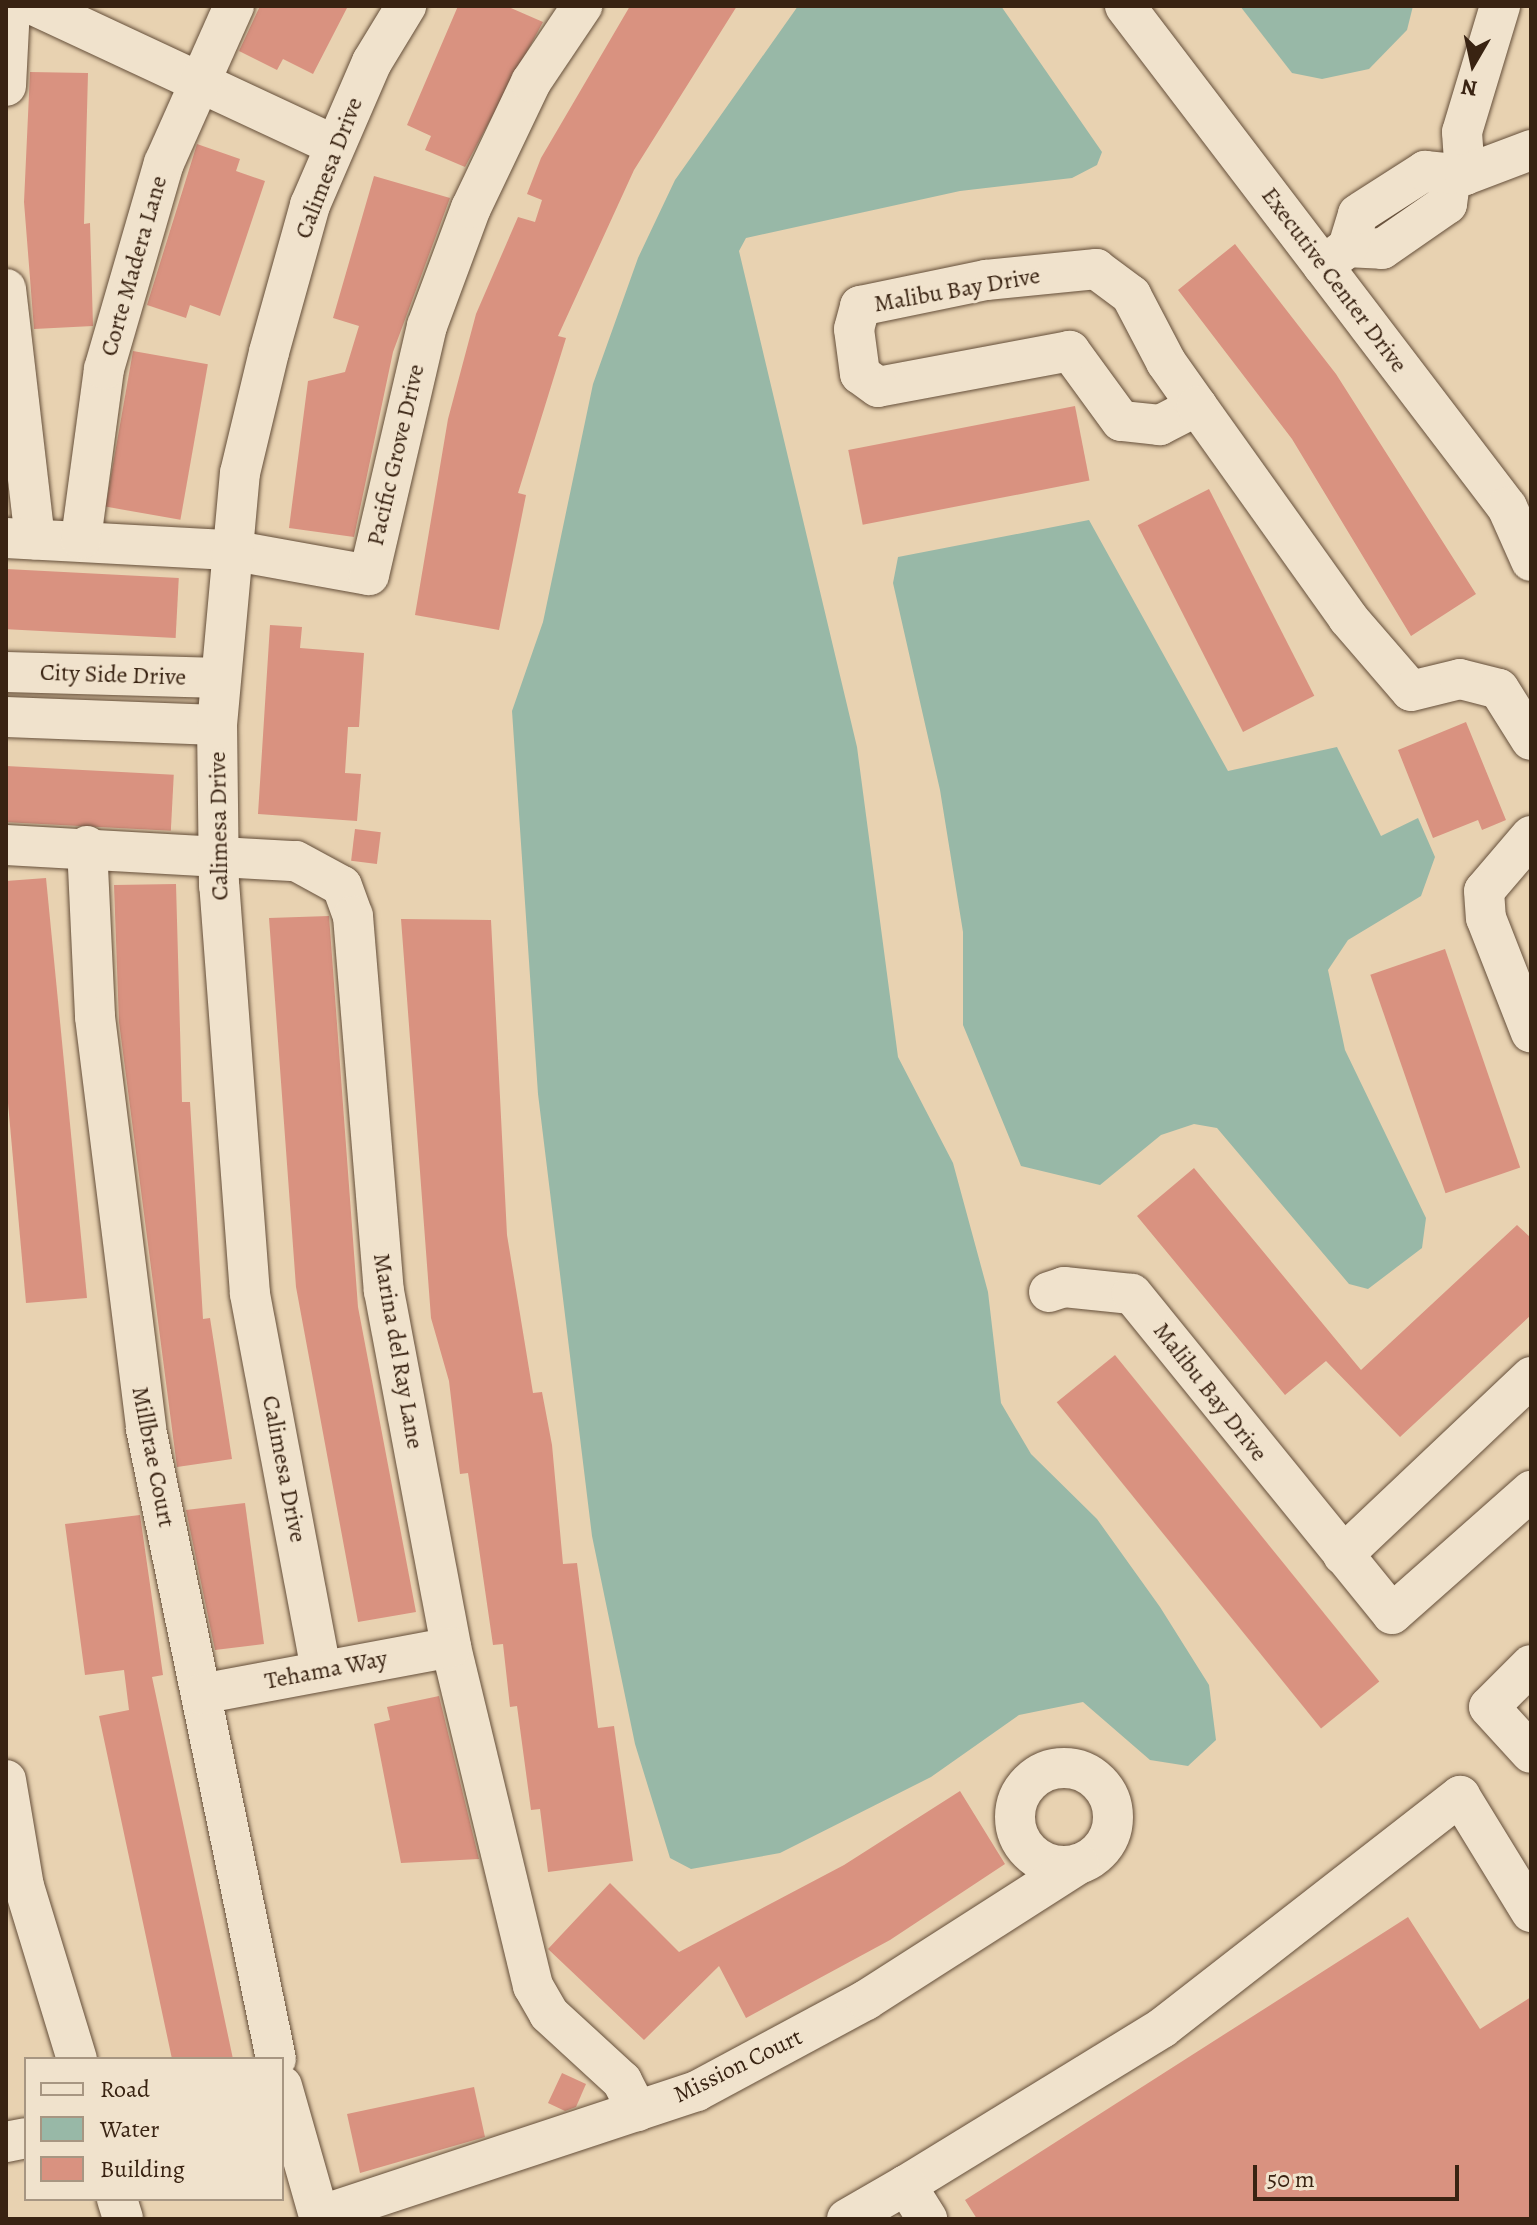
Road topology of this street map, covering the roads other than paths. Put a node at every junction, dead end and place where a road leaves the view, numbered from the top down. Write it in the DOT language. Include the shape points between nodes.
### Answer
graph roads {
  1 [pos="10,6"];
  2 [pos="36,6"];
  3 [pos="234,6"];
  4 [pos="406,6"];
  5 [pos="582,6"];
  6 [pos="1125,6"];
  7 [pos="1500,6"];
  8 [pos="201,81"];
  9 [pos="6,86"];
  10 [pos="334,145"];
  11 [pos="1531,150"];
  12 [pos="1458,175"];
  13 [pos="1336,256"];
  14 [pos="6,289"];
  15 [pos="1197,406"];
  16 [pos="21,538"];
  17 [pos="81,539"];
  18 [pos="230,550"];
  19 [pos="1531,561"];
  20 [pos="18,672"];
  21 [pos="146,676"];
  22 [pos="221,678"];
  23 [pos="18,718"];
  24 [pos="145,723"];
  25 [pos="217,725"];
  26 [pos="1530,738"];
  27 [pos="1531,836"];
  28 [pos="6,845"];
  29 [pos="87,846"];
  30 [pos="218,852"];
  31 [pos="1531,1033"];
  32 [pos="1049,1292"];
  33 [pos="1531,1377"];
  34 [pos="1531,1491"];
  35 [pos="1343,1555"];
  36 [pos="451,1647"];
  37 [pos="1531,1665"];
  38 [pos="321,1670"];
  39 [pos="201,1694"];
  40 [pos="1531,1753"];
  41 [pos="6,1780"];
  42 [pos="1079,1864"];
  43 [pos="1531,1912"];
  44 [pos="76,2057"];
  45 [pos="276,2057"];
  46 [pos="284,2093"];
  47 [pos="637,2111"];
  48 [pos="906,2185"];
  49 [pos="319,2217"];
  50 [pos="847,2219"];
  51 [pos="927,2219"];
  1 -- 9 [label="street"];
  2 -- 8 [label="street"];
  3 -- 8 [label="street, Corte Madera Lane"];
  4 -- 10 [label="street, Calimesa Drive"];
  5 -- 18 [label="street, Pacific Grove Drive" via="531,82 465,223 427,326 369,575"];
  6 -- 13 [label="street, Executive Center Drive"];
  7 -- 12 [label="street" via="1462,132"];
  8 -- 10 [label="street"];
  8 -- 17 [label="street, Corte Madera Lane" via="164,163 104,369"];
  10 -- 18 [label="street, Calimesa Drive" via="269,352"];
  11 -- 12 [label="street"];
  12 -- 13 [label="street" via="1425,171 1358,214"];
  13 -- 19 [label="street, Executive Center Drive" via="1507,507"];
  14 -- 16 [label="street"];
  15 -- 15 [label="street, Malibu Bay Drive" via="1131,295 1096,269 986,280 860,306 854,329 860,374 878,387 1070,351 1121,421 1160,425"];
  15 -- 26 [label="street, Malibu Bay Drive" via="1348,618 1411,691 1460,679 1499,689"];
  16 -- 17 [label="street, Pacific Grove Drive"];
  17 -- 18 [label="street, Pacific Grove Drive"];
  18 -- 22 [label="street, Calimesa Drive"];
  20 -- 21 [label="street, City Side Drive"];
  20 -- 23 [label="street"];
  21 -- 22 [label="street, City Side Drive"];
  21 -- 24 [label="street"];
  22 -- 25 [label="street, Calimesa Drive"];
  23 -- 24 [label="street, City Side Drive"];
  24 -- 25 [label="street, City Side Drive"];
  25 -- 30 [label="street, Calimesa Drive"];
  27 -- 31 [label="street" via="1484,891 1486,918"];
  28 -- 29 [label="street, Marina del Ray Lane"];
  29 -- 30 [label="street, Marina del Ray Lane"];
  29 -- 39 [label="street, Millbrae Court" via="119,1254 146,1429"];
  30 -- 36 [label="street, Marina del Ray Lane" via="326,871 342,886 353,916 384,1291"];
  30 -- 38 [label="street, Calimesa Drive" via="250,1294"];
  32 -- 35 [label="street, Malibu Bay Drive" via="1064,1287 1132,1294"];
  33 -- 35 [label="street"];
  34 -- 35 [label="street, Malibu Bay Drive" via="1392,1614"];
  36 -- 38 [label="street, Tehama Way"];
  36 -- 47 [label="street, Marina del Ray Lane" via="533,1986 549,2014 622,2081"];
  37 -- 40 [label="street" via="1489,1707"];
  38 -- 39 [label="street, Tehama Way"];
  39 -- 45 [label="street, Millbrae Court"];
  41 -- 44 [label="street" via="24,1886"];
  42 -- 47 [label="street, Mission Court" via="866,2000 697,2091"];
  43 -- 48 [label="street" via="1460,1796 1162,2028"];
  46 -- 49 [label="street"];
  47 -- 49 [label="street, Mission Court"];
  48 -- 50 [label="street"];
  48 -- 51 [label="street"];
}
